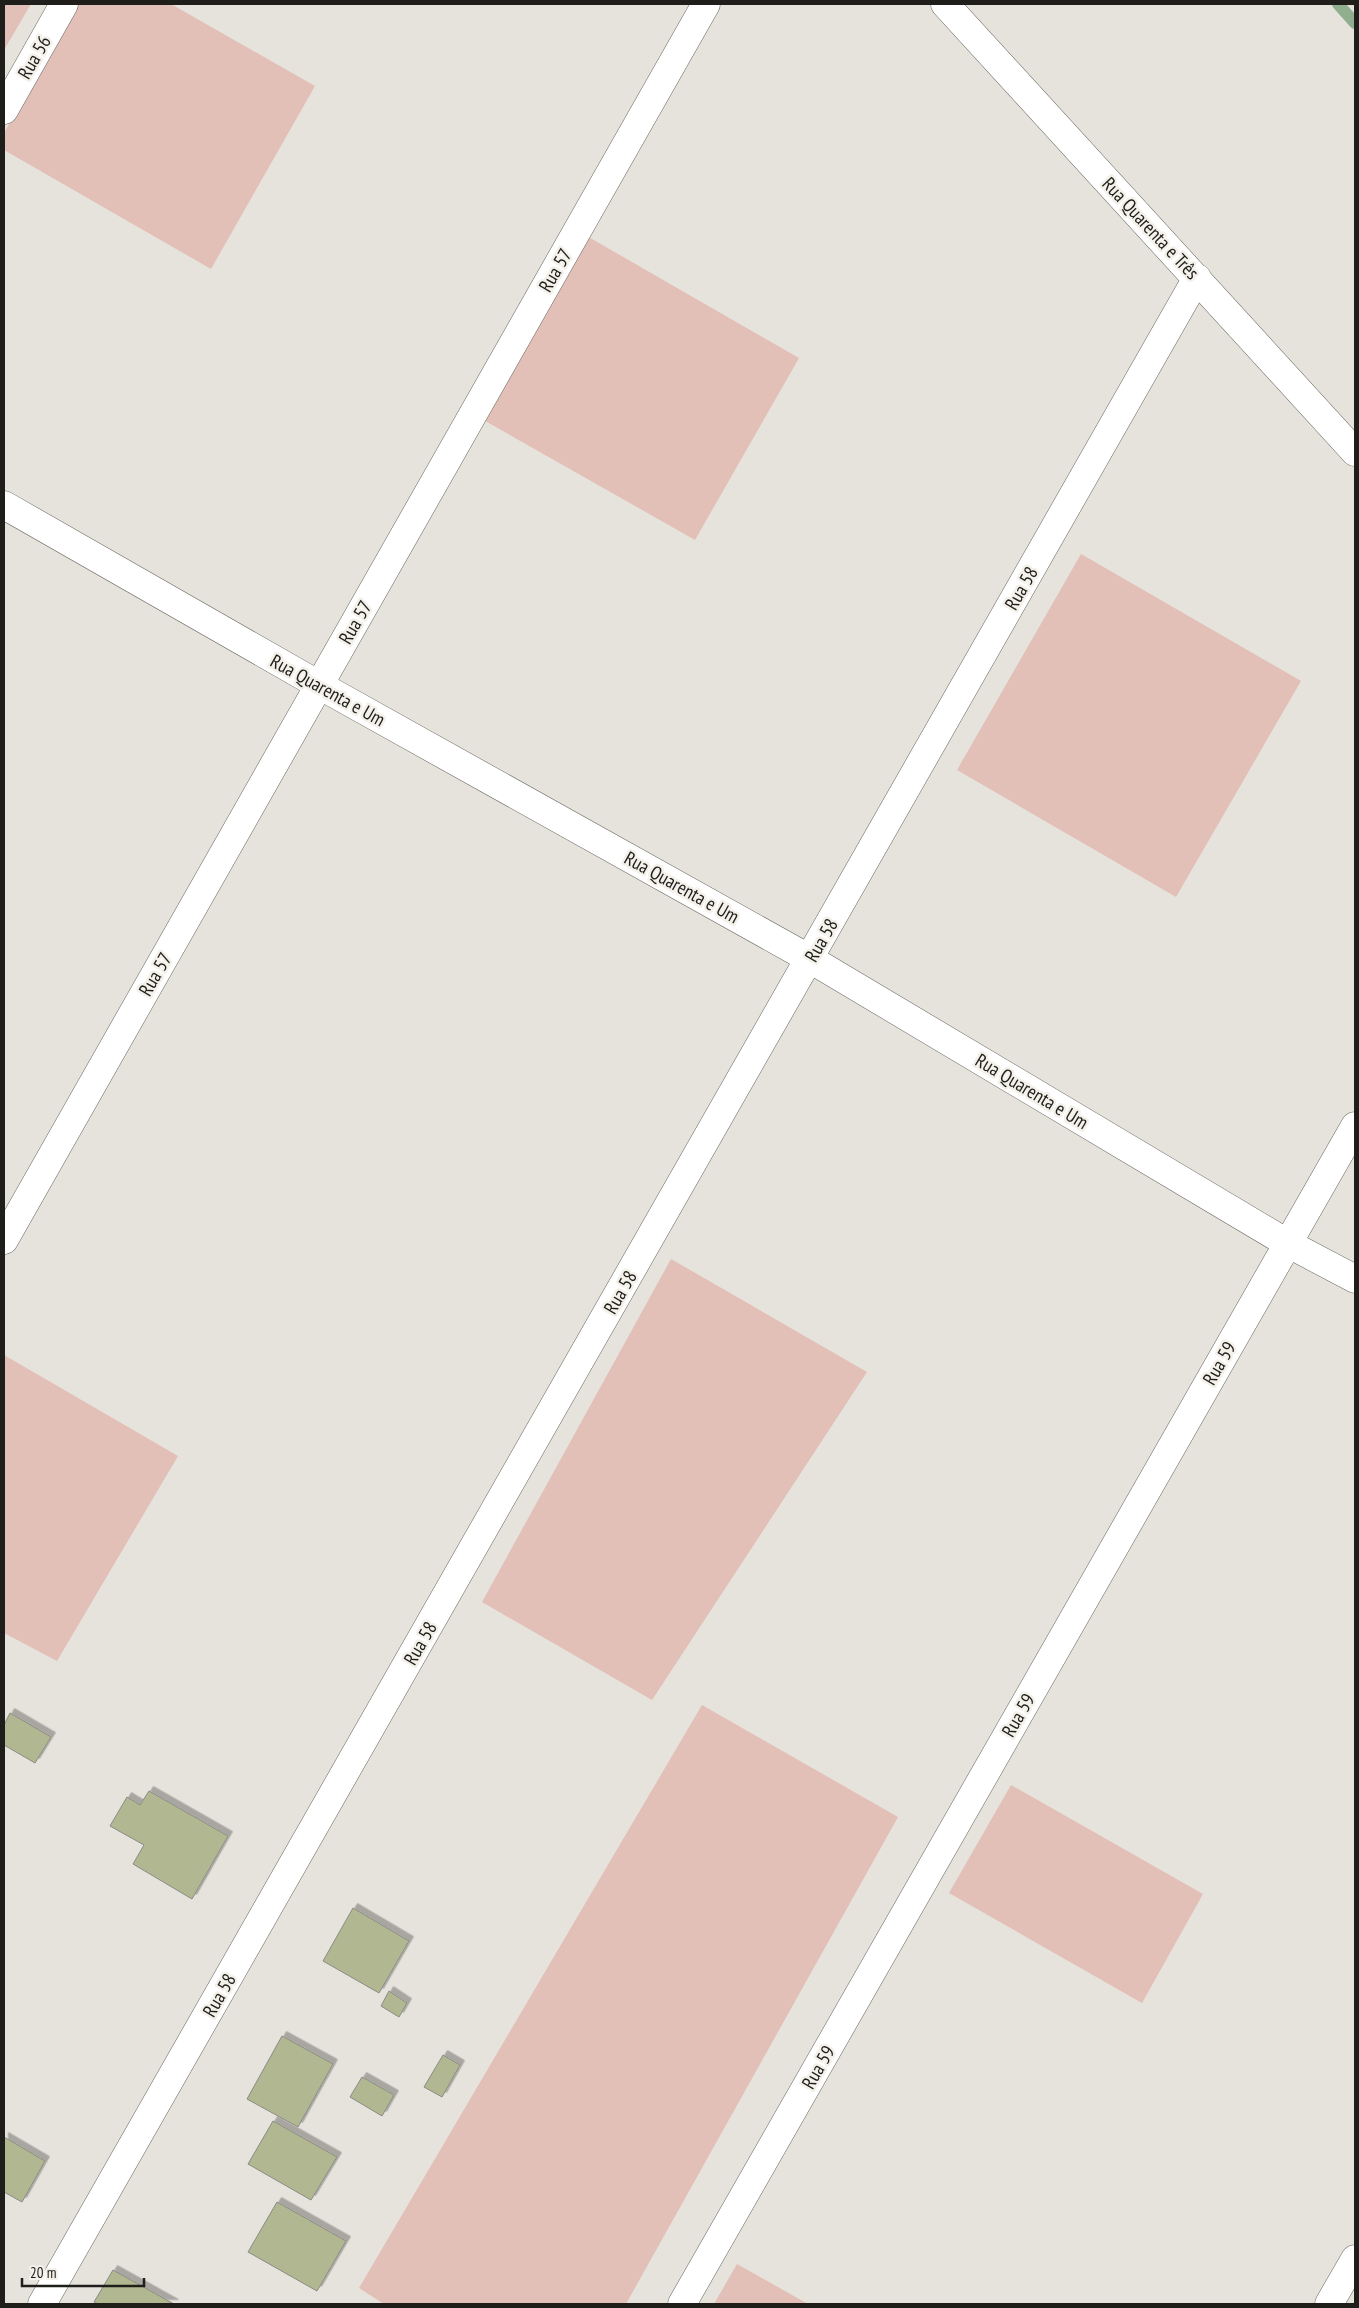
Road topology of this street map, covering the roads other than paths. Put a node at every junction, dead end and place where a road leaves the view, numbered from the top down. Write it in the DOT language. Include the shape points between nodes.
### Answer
graph roads {
  1 [pos="64,4"];
  2 [pos="706,4"];
  3 [pos="945,4"];
  4 [pos="4,110"];
  5 [pos="1197,278"];
  6 [pos="1355,452"];
  7 [pos="4,505"];
  8 [pos="319,686"];
  9 [pos="810,959"];
  10 [pos="1355,1126"];
  11 [pos="4,1240"];
  12 [pos="1287,1243"];
  13 [pos="1355,1279"];
  14 [pos="1355,2259"];
  15 [pos="42,2304"];
  16 [pos="682,2304"];
  17 [pos="1329,2304"];
  1 -- 4 [label="street, Rua 56"];
  2 -- 8 [label="street, Rua 57"];
  3 -- 5 [label="street, Rua Quarenta e Três"];
  5 -- 6 [label="street, Rua Quarenta e Três"];
  5 -- 9 [label="street, Rua 58"];
  7 -- 8 [label="street, Rua Quarenta e Um"];
  8 -- 9 [label="street, Rua Quarenta e Um"];
  8 -- 11 [label="street, Rua 57"];
  9 -- 12 [label="street, Rua Quarenta e Um"];
  9 -- 15 [label="street, Rua 58"];
  10 -- 12 [label="street, Rua 59"];
  12 -- 13 [label="street, Rua Quarenta e Um"];
  12 -- 16 [label="street, Rua 59"];
  14 -- 17 [label="street"];
}
